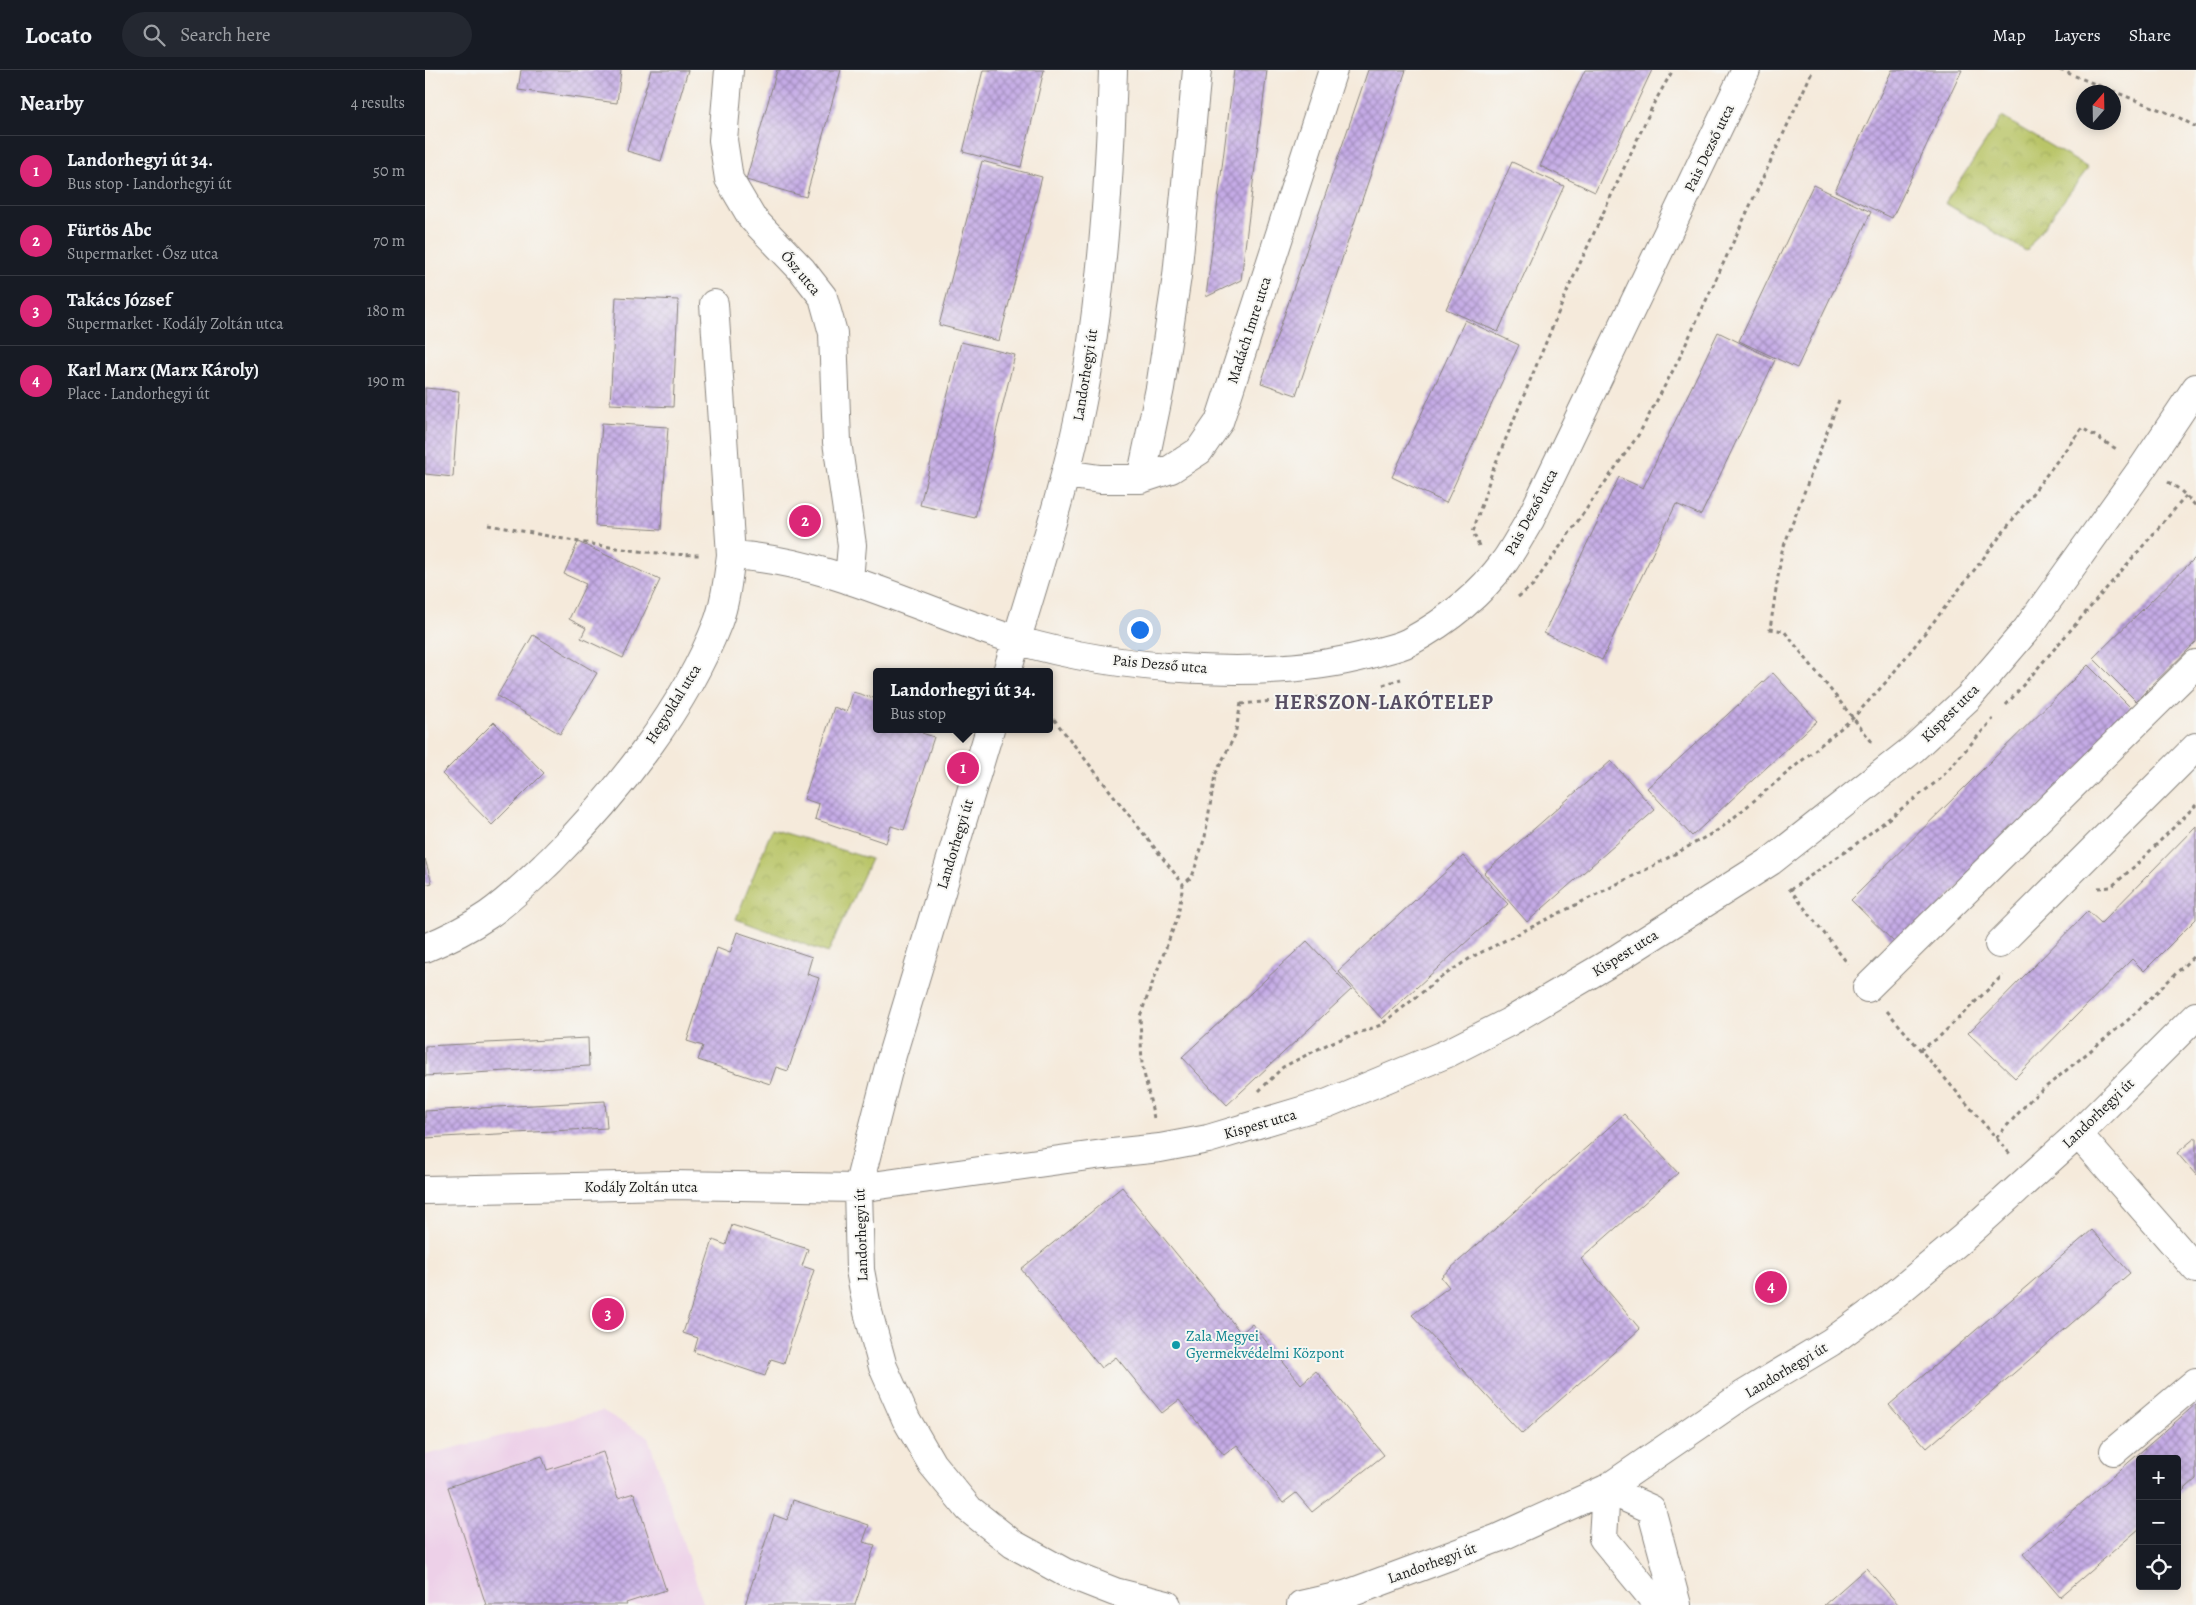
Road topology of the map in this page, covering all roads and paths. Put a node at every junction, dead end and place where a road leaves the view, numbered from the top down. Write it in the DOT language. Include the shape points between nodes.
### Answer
graph roads {
  1 [pos="729,70"];
  2 [pos="1113,70"];
  3 [pos="1197,70"];
  4 [pos="1333,70"];
  5 [pos="1673,70"];
  6 [pos="1746,70"];
  7 [pos="2060,70"];
  8 [pos="2196,127"];
  9 [pos="714,304"];
  10 [pos="2196,388"];
  11 [pos="1839,400"];
  12 [pos="2143,467"];
  13 [pos="1065,474"];
  14 [pos="1141,479"];
  15 [pos="2179,490"];
  16 [pos="2196,506"];
  17 [pos="489,525"];
  18 [pos="731,555"];
  19 [pos="1491,577"];
  20 [pos="849,580"];
  21 [pos="1016,640"];
  22 [pos="2196,664"];
  23 [pos="1008,668"];
  24 [pos="1247,668"];
  25 [pos="1053,718"];
  26 [pos="1853,718"];
  27 [pos="1858,724"];
  28 [pos="989,733"];
  29 [pos="2196,747"];
  30 [pos="1771,861"];
  31 [pos="1183,884"];
  32 [pos="1999,944"];
  33 [pos="425,948"];
  34 [pos="2196,954"];
  35 [pos="1867,988"];
  36 [pos="2196,1016"];
  37 [pos="1257,1093"];
  38 [pos="1154,1122"];
  39 [pos="2079,1134"];
  40 [pos="858,1188"];
  41 [pos="425,1190"];
  42 [pos="2196,1269"];
  43 [pos="2196,1382"];
  44 [pos="2114,1451"];
  45 [pos="1607,1489"];
  46 [pos="1167,1605"];
  47 [pos="1301,1605"];
  48 [pos="1658,1605"];
  49 [pos="1677,1605"];
  1 -- 20 [label="street, Ősz utca" via="723,140 729,179 752,218 823,297 833,333 837,442 853,545"];
  2 -- 13 [label="street, Landorhegyi út" via="1105,223 1088,368"];
  3 -- 14 [label="street" via="1177,276 1160,388"];
  4 -- 14 [label="street, Madách Imre utca" via="1219,422 1199,450 1171,469"];
  5 -- 19 [label="path" via="1573,278 1492,472 1473,532"];
  6 -- 19 [label="street, Pais Dezső utca" via="1530,520 1505,561"];
  7 -- 8 [label="path" via="2179,117"];
  9 -- 18 [label="street, Hegyoldal utca"];
  10 -- 12 [label="street, Kispest utca"];
  11 -- 26 [label="path" via="1782,551 1770,630 1784,631"];
  12 -- 26 [label="path" via="2082,428 1979,564"];
  12 -- 30 [label="street, Kispest utca" via="2027,629 1969,697 1913,749"];
  13 -- 14 [label="street, Madách Imre utca" via="1100,479"];
  13 -- 21 [label="street, Landorhegyi út"];
  15 -- 16 [label="path"];
  17 -- 18 [label="path" via="673,555"];
  18 -- 20 [label="street" via="776,561"];
  18 -- 33 [label="street, Hegyoldal utca" via="718,621 693,676 626,777 589,821 523,887 488,915"];
  19 -- 24 [label="street, Pais Dezső utca" via="1449,618 1407,644 1347,660 1287,668"];
  20 -- 21 [label="street"];
  21 -- 23 [label="street, Landorhegyi út"];
  21 -- 24 [label="street, Pais Dezső utca" via="1086,656 1152,665"];
  22 -- 35 [label="street"];
  24 -- 31 [label="path" via="1235,735 1215,775 1205,837 1192,876"];
  25 -- 31 [label="path"];
  26 -- 27 [label="path"];
  26 -- 37 [label="path" via="1720,830 1472,957 1381,1025 1331,1043 1283,1067"];
  28 -- 40 [label="street, Landorhegyi út" via="890,1063"];
  29 -- 32 [label="street"];
  30 -- 35 [label="path"];
  30 -- 40 [label="street, Kispest utca" via="1618,958 1509,1022 1447,1053 1328,1103 1226,1134 1161,1148"];
  31 -- 38 [label="path" via="1177,916 1140,1016 1142,1064"];
  34 -- 35 [label="path" via="2128,1020 2031,1099 1996,1138"];
  36 -- 39 [label="street, Landorhegyi út"];
  39 -- 42 [label="street"];
  39 -- 45 [label="street, Landorhegyi út" via="1887,1301 1831,1342 1743,1395"];
  40 -- 41 [label="street, Kodály Zoltán utca" via="670,1185"];
  40 -- 46 [label="street, Landorhegyi út" via="860,1270 868,1312 883,1367 906,1419 932,1464 969,1509 1013,1544 1064,1572 1106,1589"];
  43 -- 44 [label="street"];
  45 -- 47 [label="street, Landorhegyi út" via="1498,1538 1345,1594"];
  45 -- 48 [label="street" via="1603,1538"];
  45 -- 49 [label="street" via="1651,1509"];
}
